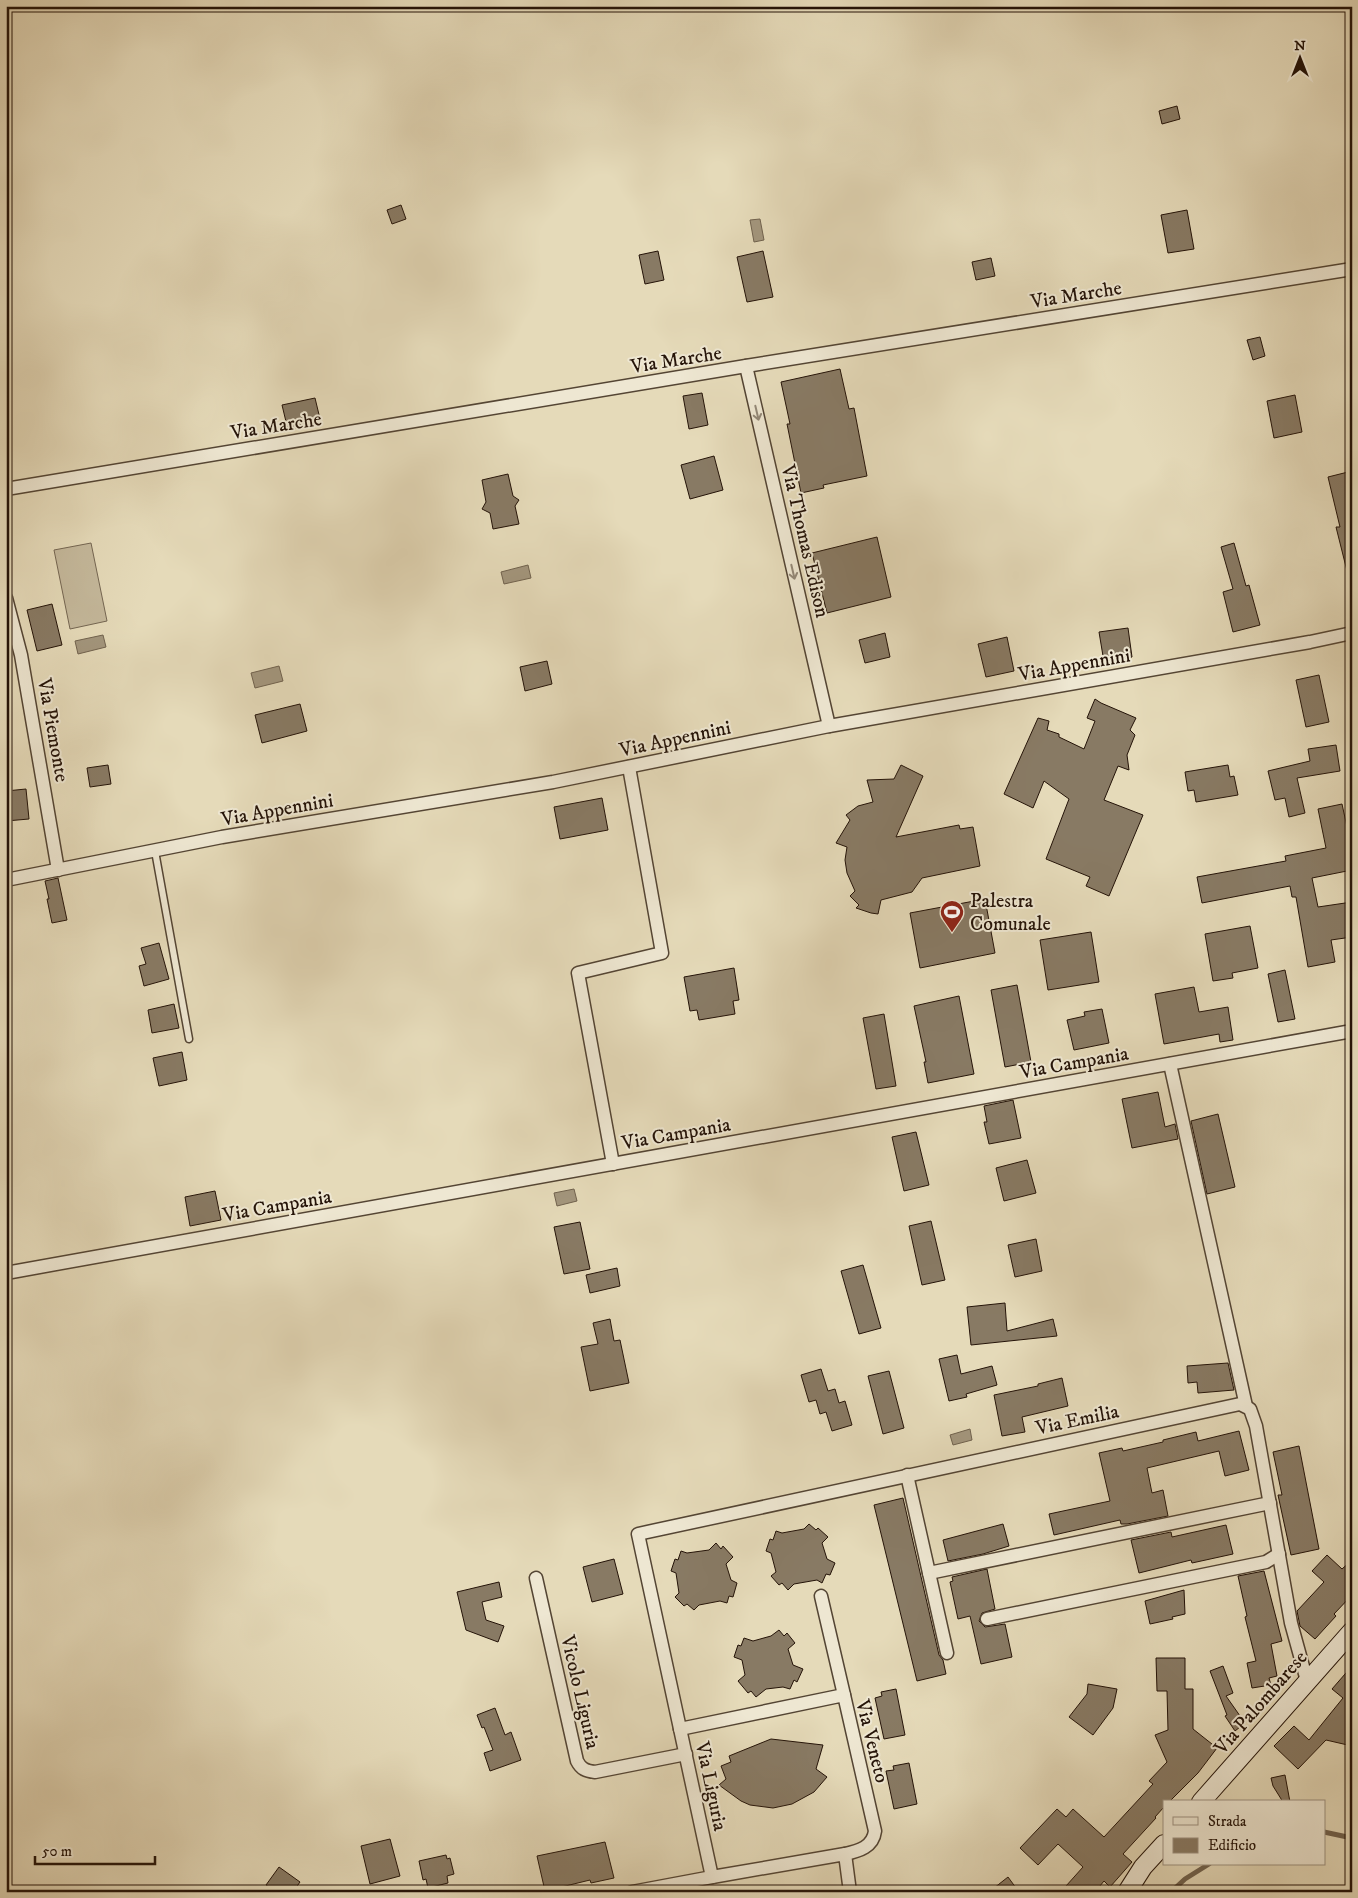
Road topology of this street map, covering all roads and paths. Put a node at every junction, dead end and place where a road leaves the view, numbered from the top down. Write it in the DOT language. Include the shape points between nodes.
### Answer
graph roads {
  1 [pos="1352,269"];
  2 [pos="746,366"];
  3 [pos="6,489"];
  4 [pos="6,598"];
  5 [pos="1352,633"];
  6 [pos="829,726"];
  7 [pos="629,768"];
  8 [pos="155,851"];
  9 [pos="58,870"];
  10 [pos="6,880"];
  11 [pos="1352,1031"];
  12 [pos="189,1039"];
  13 [pos="1170,1064"];
  14 [pos="613,1164"];
  15 [pos="6,1273"];
  16 [pos="1246,1406"];
  17 [pos="906,1475"];
  18 [pos="1270,1503"];
  19 [pos="638,1534"];
  20 [pos="1279,1554"];
  21 [pos="929,1573"];
  22 [pos="536,1578"];
  23 [pos="821,1596"];
  24 [pos="986,1619"];
  25 [pos="1352,1631"];
  26 [pos="947,1653"];
  27 [pos="1307,1681"];
  28 [pos="844,1695"];
  29 [pos="680,1729"];
  30 [pos="686,1754"];
  31 [pos="1203,1800"];
  32 [pos="1163,1846"];
  33 [pos="845,1854"];
  34 [pos="712,1877"];
  35 [pos="1134,1889"];
  36 [pos="632,1892"];
  37 [pos="850,1892"];
  1 -- 2 [label="street, Via Marche"];
  2 -- 3 [label="street, Via Marche"];
  2 -- 6 [label="street, Via Thomas Edison, one-way"];
  4 -- 9 [label="street, Via Piemonte" via="21,656"];
  5 -- 6 [label="street, Via Appennini"];
  6 -- 7 [label="street, Via Appennini"];
  7 -- 8 [label="street, Via Appennini"];
  7 -- 14 [label="street" via="662,953 578,973"];
  8 -- 9 [label="street, Via Appennini"];
  8 -- 12 [label="lane"];
  9 -- 10 [label="street, Via Appennini"];
  11 -- 13 [label="street, Via Campania"];
  13 -- 14 [label="street, Via Campania"];
  13 -- 16 [label="street"];
  14 -- 15 [label="street, Via Campania"];
  16 -- 17 [label="street, Via Emilia" via="1233,1404"];
  16 -- 18 [label="street" via="1256,1426"];
  17 -- 19 [label="street, Via Emilia"];
  17 -- 21 [label="street"];
  18 -- 20 [label="street"];
  18 -- 21 [label="street"];
  19 -- 29 [label="street, Via Liguria"];
  20 -- 24 [label="street" via="1266,1562"];
  20 -- 27 [label="street" via="1291,1623"];
  21 -- 26 [label="street"];
  22 -- 30 [label="street, Vicolo Liguria" via="580,1765 595,1772"];
  23 -- 28 [label="street"];
  25 -- 27 [label="main road, Via Palombarese"];
  27 -- 31 [label="main road, Via Palombarese"];
  28 -- 29 [label="street, Via Veneto"];
  28 -- 33 [label="street, Via Veneto" via="875,1831 868,1845"];
  29 -- 30 [label="street, Via Liguria"];
  30 -- 34 [label="street, Via Liguria"];
  32 -- 35 [label="main road"];
  33 -- 34 [label="street"];
  33 -- 37 [label="street"];
  34 -- 36 [label="street"];
}
